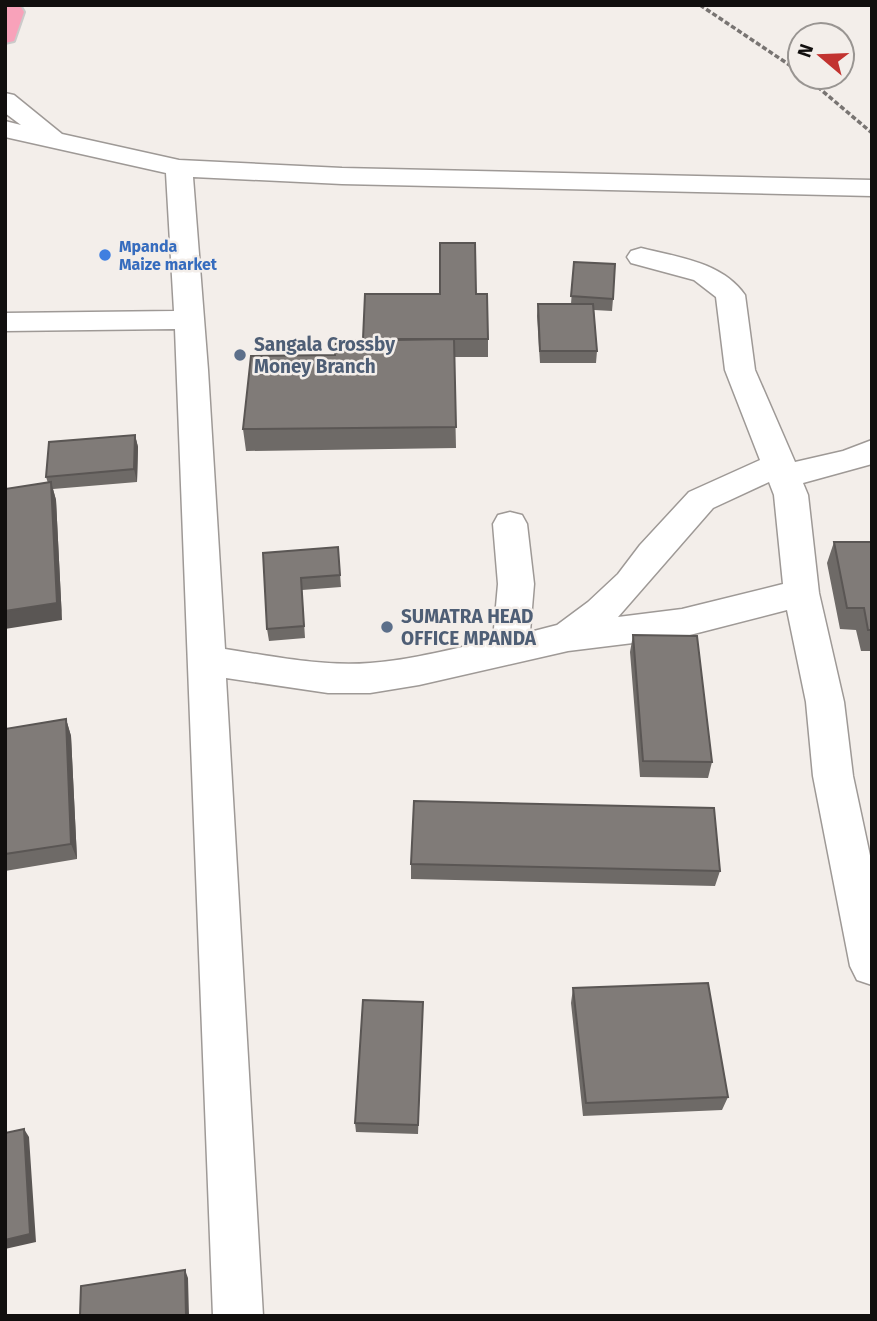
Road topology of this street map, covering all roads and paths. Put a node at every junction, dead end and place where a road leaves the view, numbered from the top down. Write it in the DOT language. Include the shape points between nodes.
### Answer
graph roads {
  1 [pos="700,5"];
  2 [pos="786,63"];
  3 [pos="822,91"];
  4 [pos="5,100"];
  5 [pos="5,129"];
  6 [pos="872,133"];
  7 [pos="54,138"];
  8 [pos="179,168"];
  9 [pos="872,188"];
  10 [pos="641,257"];
  11 [pos="189,320"];
  12 [pos="5,322"];
  13 [pos="872,451"];
  14 [pos="782,470"];
  15 [pos="510,524"];
  16 [pos="802,593"];
  17 [pos="568,637"];
  18 [pos="510,649"];
  19 [pos="206,662"];
  20 [pos="872,966"];
  21 [pos="237,1316"];
  1 -- 2 [label="path"];
  3 -- 6 [label="path"];
  4 -- 7 [label="street"];
  5 -- 7 [label="street"];
  7 -- 8 [label="street"];
  8 -- 9 [label="street"];
  8 -- 11 [label="street"];
  10 -- 14 [label="street" via="704,274 730,295 740,370"];
  11 -- 12 [label="street"];
  11 -- 19 [label="street"];
  13 -- 14 [label="street" via="852,460"];
  14 -- 16 [label="street" via="791,495"];
  14 -- 17 [label="street" via="701,500 630,583"];
  15 -- 18 [label="street" via="516,584"];
  16 -- 17 [label="street" via="682,623"];
  16 -- 20 [label="street"];
  17 -- 18 [label="street"];
  18 -- 19 [label="street" via="370,678 328,678"];
  19 -- 21 [label="street"];
}
